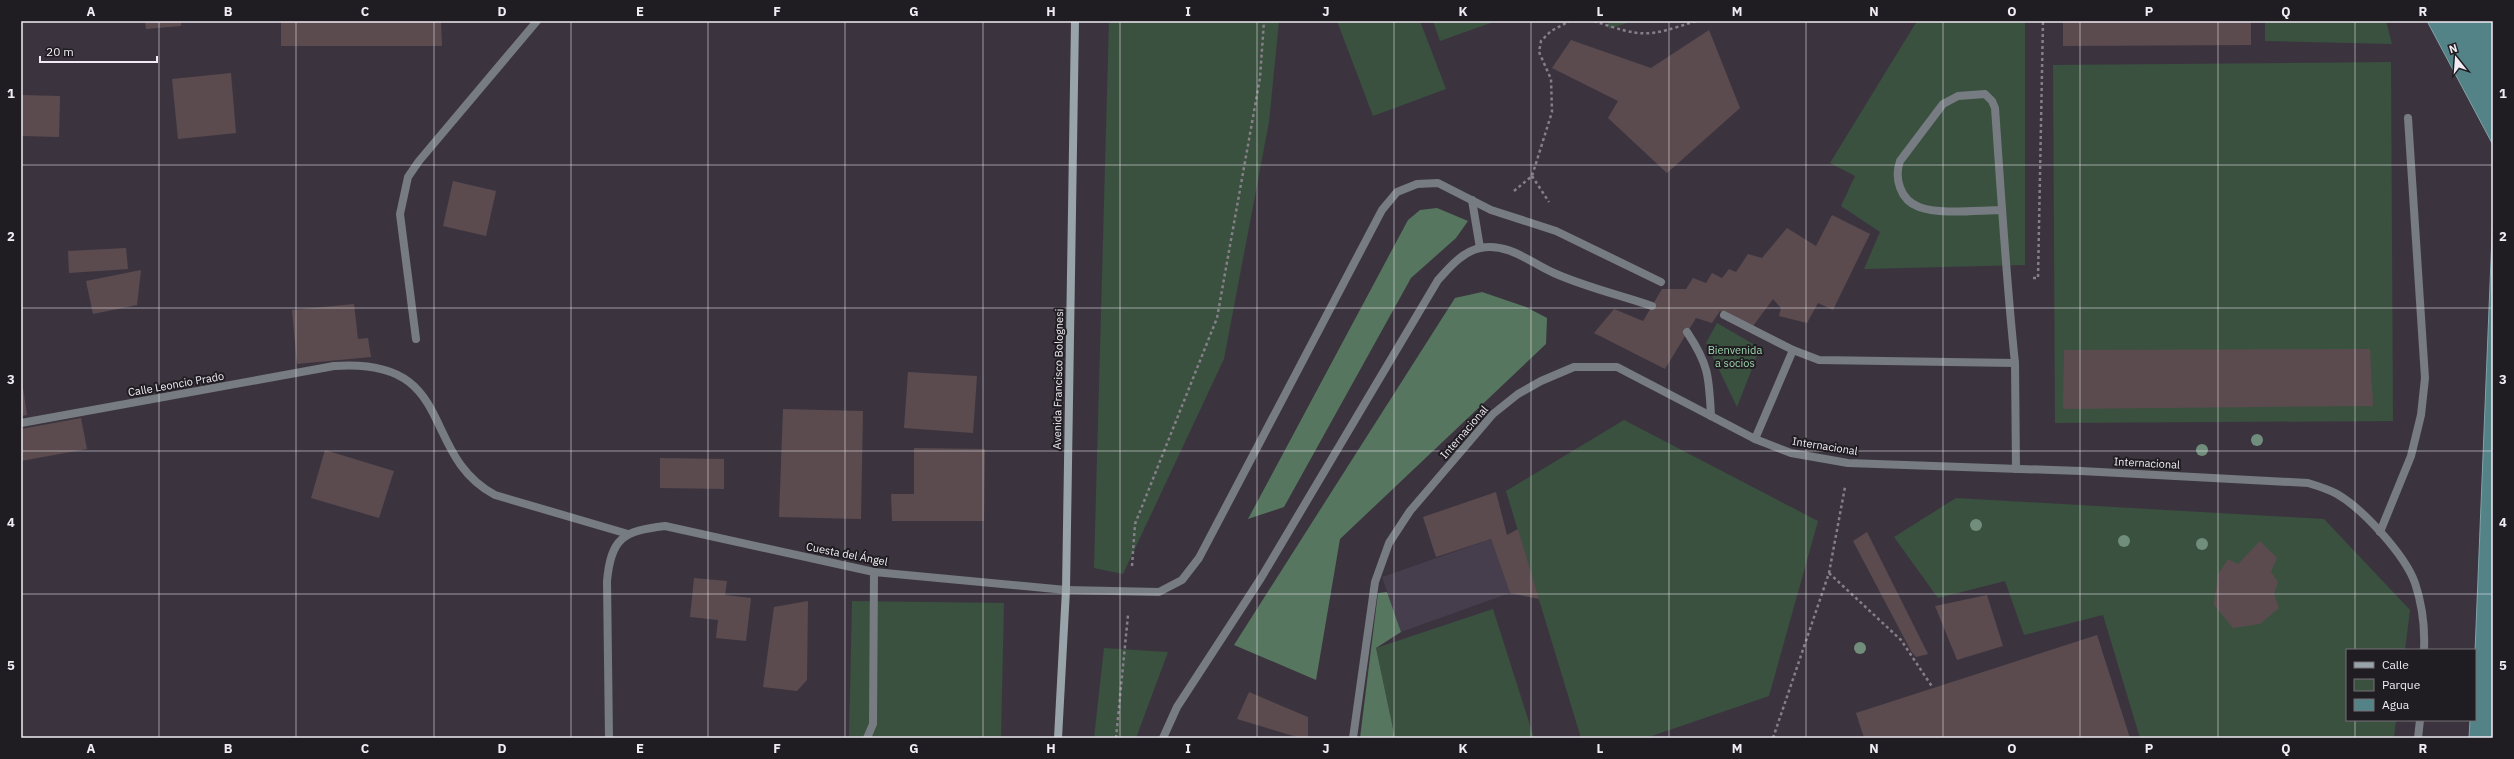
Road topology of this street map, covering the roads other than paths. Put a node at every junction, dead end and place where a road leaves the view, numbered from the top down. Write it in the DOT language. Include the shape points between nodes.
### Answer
graph roads {
  1 [pos="537,21"];
  2 [pos="1075,21"];
  3 [pos="2408,118"];
  4 [pos="1472,200"];
  5 [pos="2002,210"];
  6 [pos="1480,248"];
  7 [pos="1661,282"];
  8 [pos="1652,306"];
  9 [pos="1724,315"];
  10 [pos="1687,332"];
  11 [pos="416,339"];
  12 [pos="1794,350"];
  13 [pos="2016,363"];
  14 [pos="1711,416"];
  15 [pos="21,423"];
  16 [pos="1756,439"];
  17 [pos="2016,469"];
  18 [pos="2380,532"];
  19 [pos="628,534"];
  20 [pos="874,572"];
  21 [pos="1066,590"];
  22 [pos="2424,649"];
  23 [pos="2420,721"];
  24 [pos="609,738"];
  25 [pos="867,738"];
  26 [pos="1058,738"];
  27 [pos="1163,738"];
  28 [pos="1353,738"];
  29 [pos="2418,738"];
  1 -- 11 [label="street" via="408,176 400,214"];
  2 -- 21 [label="street, Avenida Francisco Bolognesi"];
  3 -- 18 [label="street" via="2425,378 2411,456"];
  4 -- 6 [label="street"];
  4 -- 7 [label="street, Cuesta del Ángel" via="1491,210 1556,231"];
  4 -- 21 [label="street, Cuesta del Ángel" via="1438,183 1417,184 1397,192 1382,210 1199,558 1182,580 1159,592"];
  5 -- 5 [label="street" via="1992,101 1985,94 1958,96 1943,104 1900,161 1896,172 1898,182 1905,197 1918,207 1936,210"];
  5 -- 13 [label="street" via="2006,278"];
  6 -- 8 [label="street" via="1508,250 1554,273"];
  6 -- 27 [label="street" via="1458,259 1438,280 1265,571 1177,707"];
  9 -- 12 [label="street"];
  10 -- 14 [label="street" via="1701,353 1709,375"];
  12 -- 13 [label="street" via="1819,360"];
  12 -- 16 [label="street"];
  13 -- 17 [label="street"];
  14 -- 16 [label="street, Internacional"];
  14 -- 28 [label="street, Internacional" via="1617,366 1574,367 1524,391 1493,414 1410,511 1389,543 1375,582"];
  15 -- 19 [label="street, Calle Leoncio Prado" via="334,366 354,364 378,367 395,373 412,384 433,409 455,458 478,486 495,495"];
  16 -- 17 [label="street, Internacional" via="1791,454 1848,463"];
  17 -- 18 [label="street, Internacional" via="2308,483 2336,494 2360,510"];
  18 -- 22 [label="street, Internacional" via="2414,582 2421,606"];
  19 -- 20 [label="street, Cuesta del Ángel" via="646,528 665,526"];
  19 -- 24 [label="street" via="616,544 609,558"];
  20 -- 21 [label="street, Cuesta del Ángel"];
  20 -- 25 [label="street" via="872,724"];
  21 -- 26 [label="street, Avenida Francisco Bolognesi"];
  23 -- 29 [label="street"];
}
